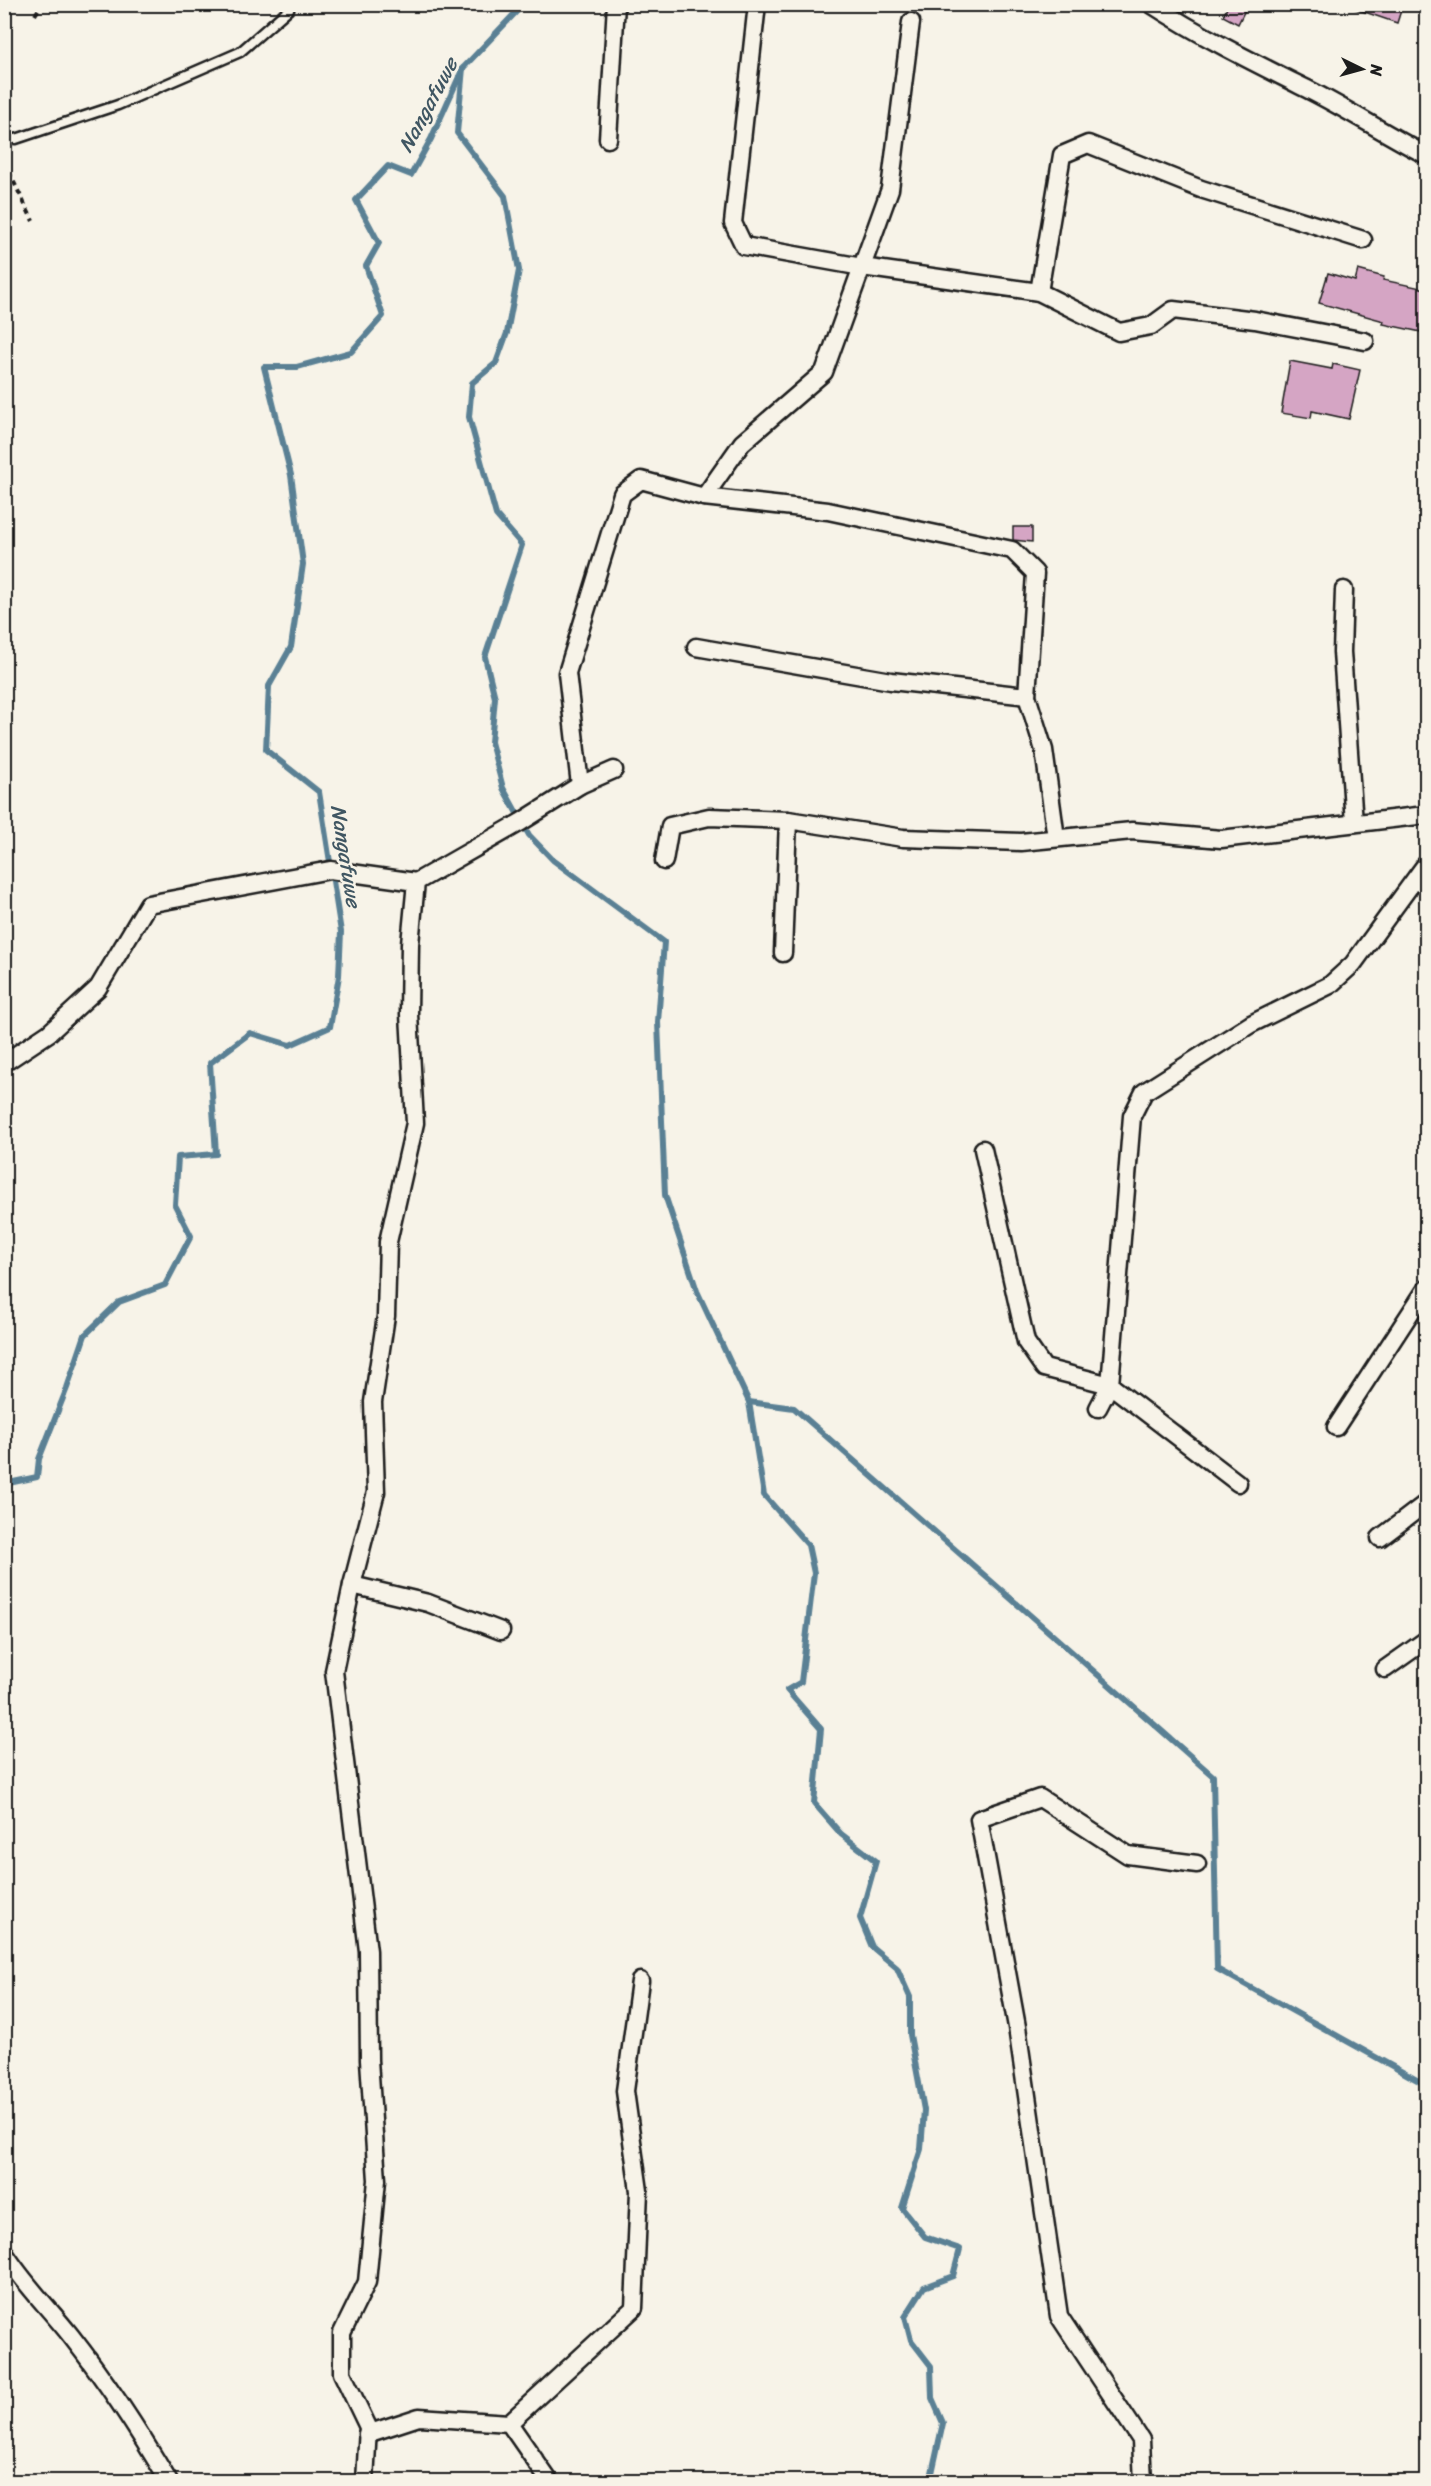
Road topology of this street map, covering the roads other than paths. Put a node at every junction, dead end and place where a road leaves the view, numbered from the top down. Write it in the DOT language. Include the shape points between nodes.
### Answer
graph roads {
  1 [pos="291,4"];
  2 [pos="616,4"];
  3 [pos="757,4"];
  4 [pos="1151,4"];
  5 [pos="911,22"];
  6 [pos="4,138"];
  7 [pos="608,139"];
  8 [pos="1426,155"];
  9 [pos="1363,240"];
  10 [pos="862,267"];
  11 [pos="1039,292"];
  12 [pos="1365,341"];
  13 [pos="704,497"];
  14 [pos="1344,590"];
  15 [pos="696,647"];
  16 [pos="1027,696"];
  17 [pos="614,770"];
  18 [pos="580,785"];
  19 [pos="1426,814"];
  20 [pos="788,820"];
  21 [pos="1354,824"];
  22 [pos="1056,838"];
  23 [pos="664,861"];
  24 [pos="1426,864"];
  25 [pos="416,882"];
  26 [pos="783,953"];
  27 [pos="4,1063"];
  28 [pos="983,1149"];
  29 [pos="1426,1289"];
  30 [pos="1110,1385"];
  31 [pos="1098,1408"];
  32 [pos="1336,1426"];
  33 [pos="1238,1483"];
  34 [pos="1426,1503"];
  35 [pos="1380,1538"];
  36 [pos="352,1585"];
  37 [pos="501,1631"];
  38 [pos="1426,1640"];
  39 [pos="1385,1669"];
  40 [pos="1197,1864"];
  41 [pos="639,1981"];
  42 [pos="4,2252"];
  43 [pos="509,2423"];
  44 [pos="368,2434"];
  45 [pos="169,2481"];
  46 [pos="365,2481"];
  47 [pos="550,2481"];
  48 [pos="1143,2481"];
  1 -- 6 [label="lane" via="240,52 118,105 16,139"];
  2 -- 7 [label="street"];
  3 -- 10 [label="street" via="733,223 744,246"];
  4 -- 8 [label="street" via="1198,34"];
  5 -- 10 [label="street" via="890,189"];
  9 -- 11 [label="street" via="1201,189 1088,144 1062,155"];
  10 -- 11 [label="street"];
  10 -- 13 [label="street" via="824,372 742,443"];
  11 -- 12 [label="street" via="1119,332 1151,326 1173,310 1255,320"];
  13 -- 16 [label="street" via="828,511 1012,550 1035,573"];
  13 -- 18 [label="street" via="641,480 622,494 567,673"];
  14 -- 21 [label="street" via="1342,652"];
  15 -- 16 [label="street" via="891,681"];
  16 -- 22 [label="street" via="1044,750"];
  17 -- 18 [label="street"];
  18 -- 25 [label="street"];
  19 -- 21 [label="street"];
  20 -- 22 [label="street" via="903,838 1021,842"];
  20 -- 23 [label="street" via="709,818 670,826"];
  20 -- 26 [label="street"];
  21 -- 22 [label="street" via="1221,840 1132,831"];
  24 -- 30 [label="street" via="1353,964 1330,985 1251,1024 1144,1092 1132,1116"];
  25 -- 27 [label="street" via="330,870 148,904 98,988 49,1033"];
  25 -- 36 [label="street" via="409,1014 415,1124 388,1242 386,1316 374,1402 376,1492"];
  28 -- 30 [label="street" via="1026,1342 1044,1368"];
  29 -- 32 [label="street"];
  30 -- 31 [label="street"];
  30 -- 33 [label="street"];
  34 -- 35 [label="street"];
  36 -- 37 [label="street" via="428,1603"];
  36 -- 44 [label="street" via="334,1671 368,1951 369,2060 377,2180 367,2282 342,2333 342,2373"];
  38 -- 39 [label="street"];
  40 -- 48 [label="street" via="1128,1855 1040,1798 979,1819 1017,2027 1059,2316 1141,2440"];
  41 -- 43 [label="street" via="625,2091 639,2191 634,2308"];
  42 -- 45 [label="street" via="127,2414"];
  43 -- 44 [label="street" via="419,2417"];
  43 -- 47 [label="street"];
  44 -- 46 [label="street"];
}
